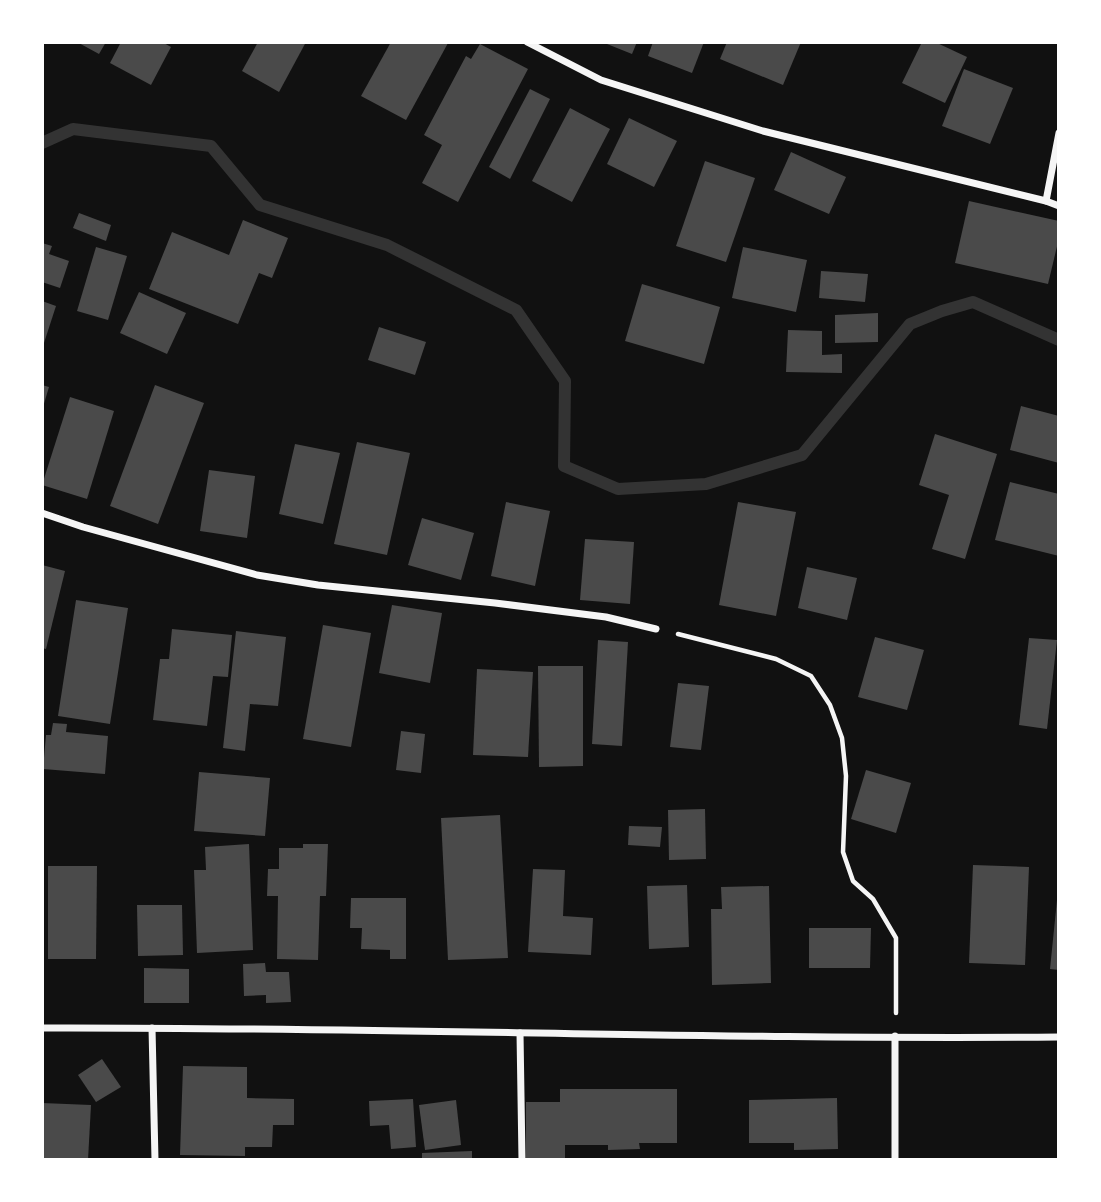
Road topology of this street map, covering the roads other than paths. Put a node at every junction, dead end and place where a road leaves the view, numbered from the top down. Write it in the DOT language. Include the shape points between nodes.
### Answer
graph roads {
  1 [pos="527,42"];
  2 [pos="1059,133"];
  3 [pos="1046,201"];
  4 [pos="1059,206"];
  5 [pos="42,513"];
  6 [pos="656,629"];
  7 [pos="42,1028"];
  8 [pos="152,1028"];
  9 [pos="520,1033"];
  10 [pos="895,1036"];
  11 [pos="1059,1037"];
  12 [pos="155,1160"];
  13 [pos="522,1160"];
  14 [pos="895,1160"];
  1 -- 3 [label="street" via="601,80 763,131"];
  2 -- 3 [label="street"];
  3 -- 4 [label="street"];
  5 -- 6 [label="street" via="257,575 606,617"];
  7 -- 8 [label="street"];
  8 -- 9 [label="street"];
  8 -- 12 [label="street"];
  9 -- 10 [label="street"];
  9 -- 13 [label="street"];
  10 -- 11 [label="street"];
  10 -- 14 [label="street"];
}
